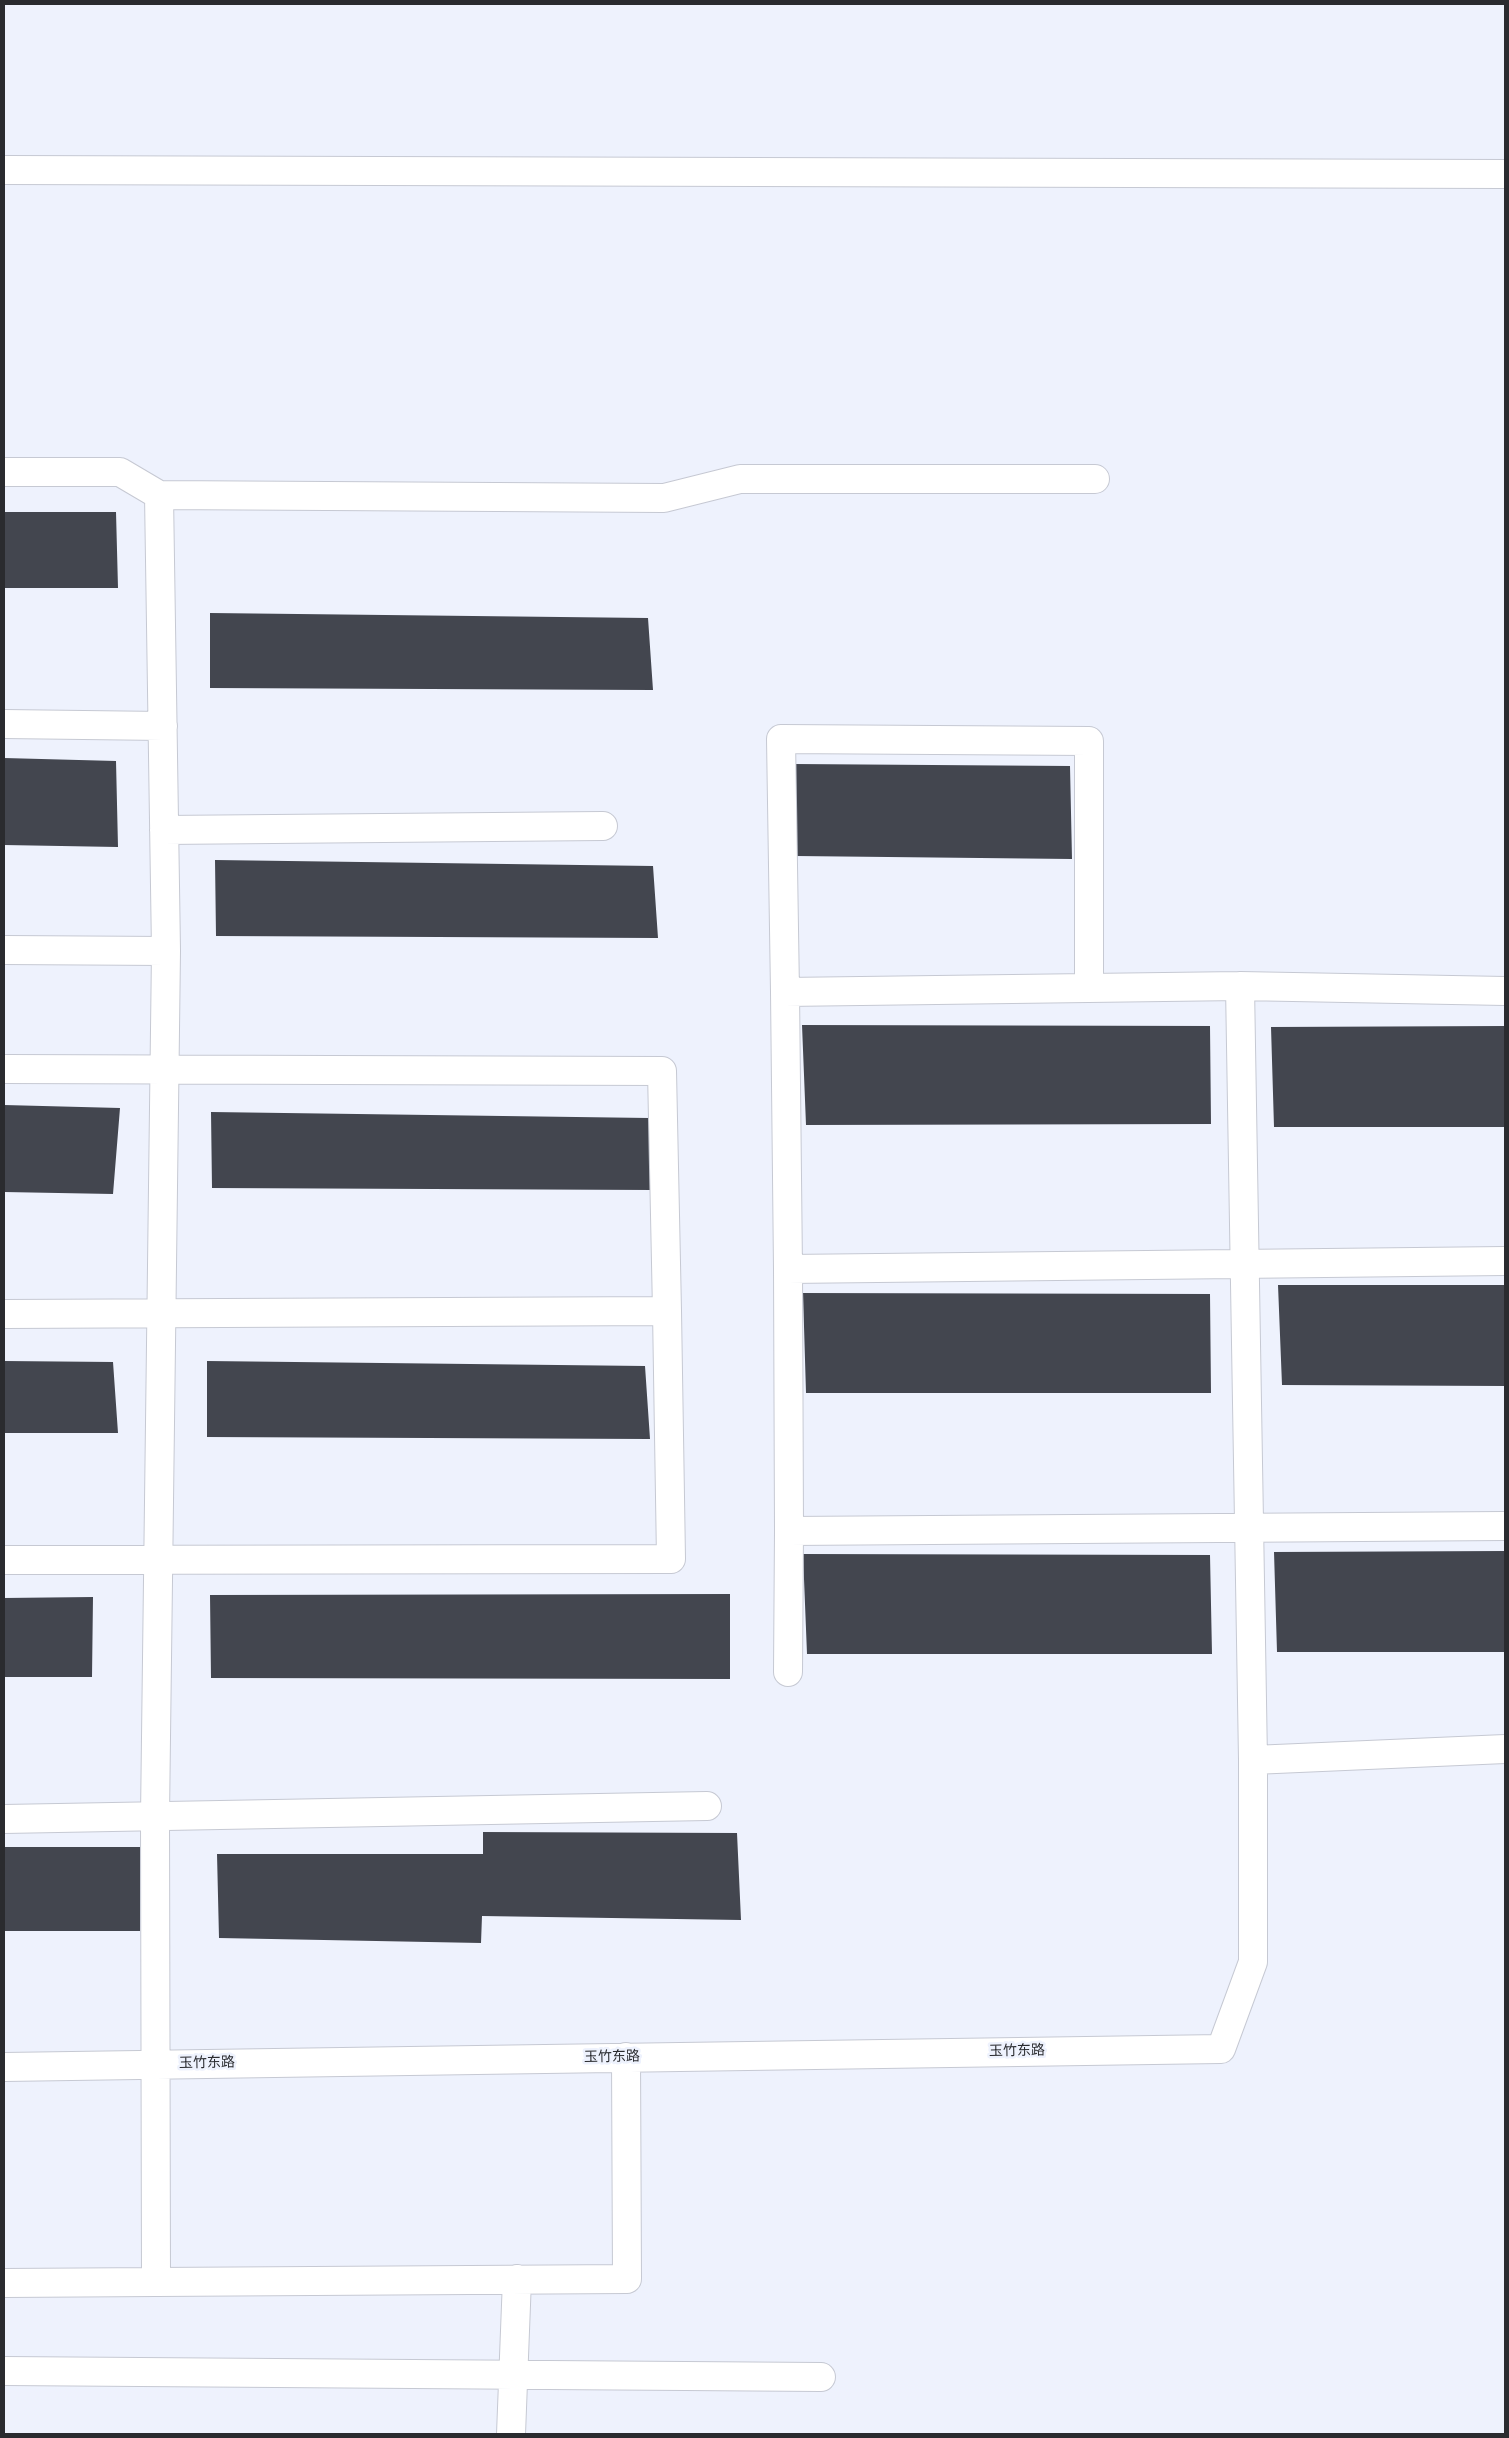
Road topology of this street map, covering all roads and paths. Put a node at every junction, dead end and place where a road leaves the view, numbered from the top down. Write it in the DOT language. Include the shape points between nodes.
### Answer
graph roads {
  1 [pos="4,170"];
  2 [pos="1505,174"];
  3 [pos="4,472"];
  4 [pos="1095,479"];
  5 [pos="159,495"];
  6 [pos="4,724"];
  7 [pos="163,726"];
  8 [pos="603,826"];
  9 [pos="164,830"];
  10 [pos="4,950"];
  11 [pos="166,951"];
  12 [pos="1240,986"];
  13 [pos="1089,988"];
  14 [pos="1505,991"];
  15 [pos="785,992"];
  16 [pos="4,1069"];
  17 [pos="164,1070"];
  18 [pos="1505,1261"];
  19 [pos="1245,1266"];
  20 [pos="788,1269"];
  21 [pos="667,1311"];
  22 [pos="161,1313"];
  23 [pos="4,1314"];
  24 [pos="1505,1526"];
  25 [pos="1249,1528"];
  26 [pos="789,1532"];
  27 [pos="4,1560"];
  28 [pos="158,1560"];
  29 [pos="788,1672"];
  30 [pos="1505,1749"];
  31 [pos="1253,1760"];
  32 [pos="707,1806"];
  33 [pos="155,1816"];
  34 [pos="4,1818"];
  35 [pos="626,2057"];
  36 [pos="156,2064"];
  37 [pos="4,2066"];
  38 [pos="517,2279"];
  39 [pos="156,2282"];
  40 [pos="4,2283"];
  41 [pos="4,2371"];
  42 [pos="513,2375"];
  43 [pos="821,2377"];
  44 [pos="511,2434"];
  1 -- 2 [label="street"];
  3 -- 5 [label="street" via="120,472"];
  4 -- 5 [label="street" via="740,479 664,498"];
  5 -- 7 [label="street"];
  6 -- 7 [label="street"];
  7 -- 9 [label="street"];
  8 -- 9 [label="street"];
  9 -- 11 [label="street"];
  10 -- 11 [label="street"];
  11 -- 17 [label="street"];
  12 -- 13 [label="street"];
  12 -- 14 [label="street"];
  12 -- 19 [label="street"];
  13 -- 15 [label="street"];
  13 -- 15 [label="street" via="1089,742 781,739"];
  15 -- 20 [label="street"];
  16 -- 17 [label="street"];
  17 -- 21 [label="street" via="662,1072"];
  17 -- 22 [label="street"];
  18 -- 19 [label="street"];
  19 -- 20 [label="street"];
  19 -- 25 [label="street"];
  20 -- 26 [label="street"];
  21 -- 22 [label="street"];
  21 -- 28 [label="street" via="671,1559"];
  22 -- 23 [label="street"];
  22 -- 28 [label="street"];
  24 -- 25 [label="street"];
  25 -- 26 [label="street"];
  25 -- 31 [label="street"];
  26 -- 29 [label="street"];
  27 -- 28 [label="street"];
  28 -- 33 [label="street"];
  30 -- 31 [label="street"];
  31 -- 35 [label="street, 玉竹东路" via="1253,1962 1221,2049"];
  32 -- 33 [label="street"];
  33 -- 34 [label="street"];
  33 -- 36 [label="street"];
  35 -- 36 [label="street, 玉竹东路"];
  35 -- 38 [label="street" via="627,2279"];
  36 -- 37 [label="street, 玉竹东路"];
  36 -- 39 [label="street"];
  38 -- 39 [label="street"];
  38 -- 42 [label="street"];
  39 -- 40 [label="street"];
  41 -- 42 [label="street"];
  42 -- 43 [label="street"];
  42 -- 44 [label="street"];
}
